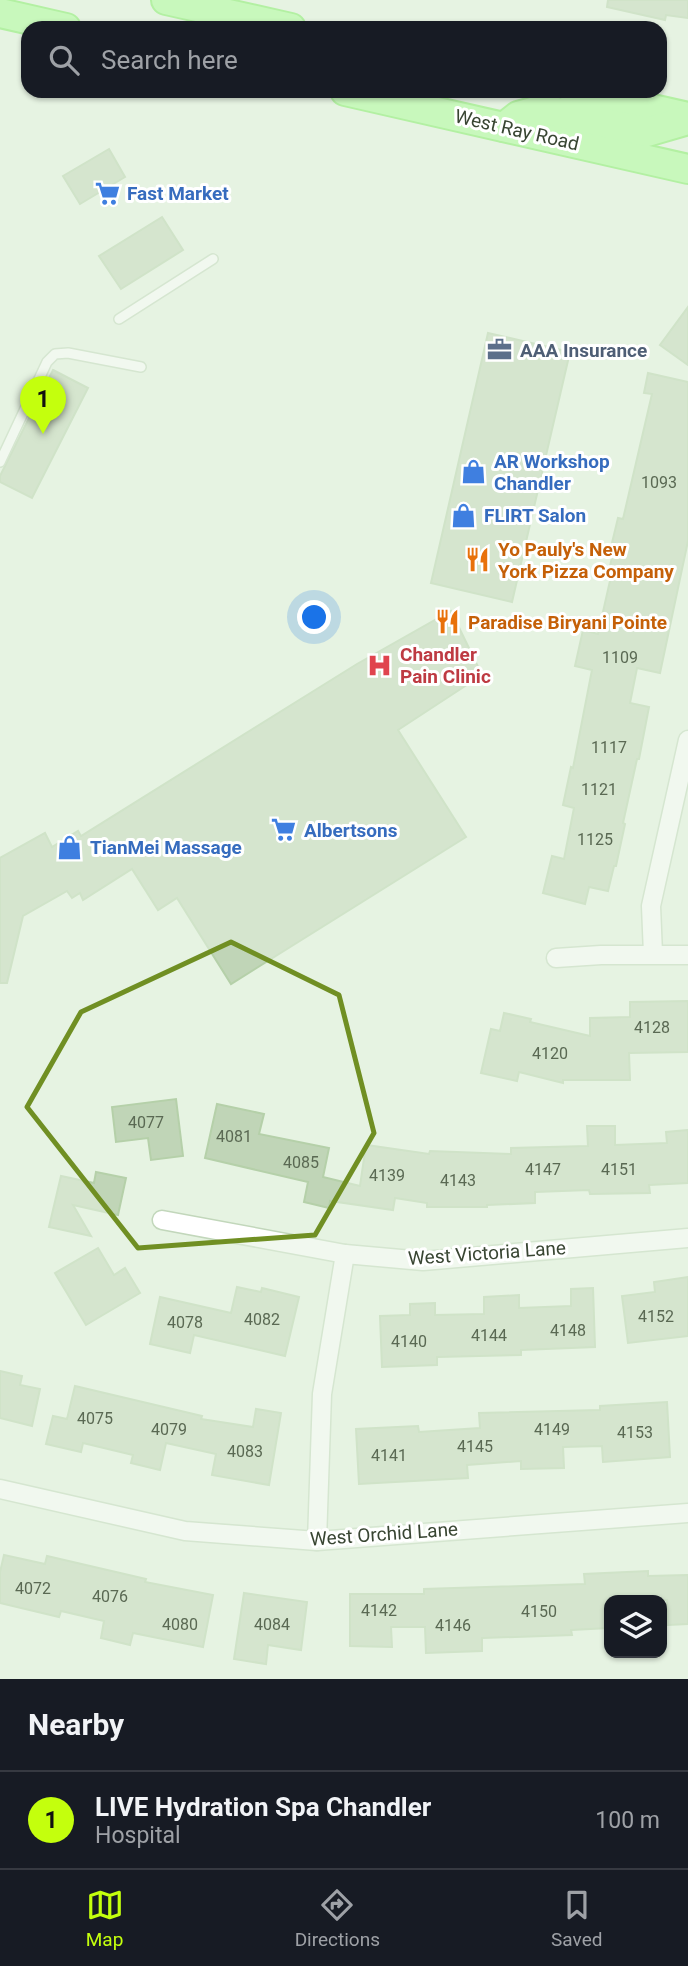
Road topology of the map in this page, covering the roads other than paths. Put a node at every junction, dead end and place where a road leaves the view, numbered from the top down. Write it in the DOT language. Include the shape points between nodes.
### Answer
graph roads {
  1 [pos="166,0"];
  2 [pos="0,13"];
  3 [pos="35,21"];
  4 [pos="260,21"];
  5 [pos="376,98"];
  6 [pos="601,98"];
  7 [pos="688,119"];
  8 [pos="504,127"];
  9 [pos="688,169"];
  10 [pos="213,260"];
  11 [pos="119,319"];
  12 [pos="141,368"];
  13 [pos="0,461"];
  14 [pos="688,740"];
  15 [pos="653,954"];
  16 [pos="688,954"];
  17 [pos="556,958"];
  18 [pos="162,1220"];
  19 [pos="688,1238"];
  20 [pos="345,1254"];
  21 [pos="0,1489"];
  22 [pos="688,1513"];
  23 [pos="317,1541"];
  1 -- 4 [label="main road"];
  2 -- 3 [label="main road"];
  5 -- 8 [label="main road, West Ray Road"];
  6 -- 7 [label="main road"];
  7 -- 8 [label="main road" via="647,132 543,109 518,116"];
  8 -- 9 [label="main road, West Ray Road"];
  10 -- 11 [label="lane"];
  12 -- 13 [label="lane" via="55,354"];
  14 -- 15 [label="street" via="651,906"];
  15 -- 16 [label="street"];
  15 -- 17 [label="street"];
  18 -- 20 [label="street, West Victoria Lane"];
  19 -- 20 [label="street, West Victoria Lane" via="423,1261"];
  20 -- 23 [label="street" via="322,1394"];
  21 -- 23 [label="street, West Orchid Lane" via="185,1531"];
  22 -- 23 [label="street, West Orchid Lane"];
}
